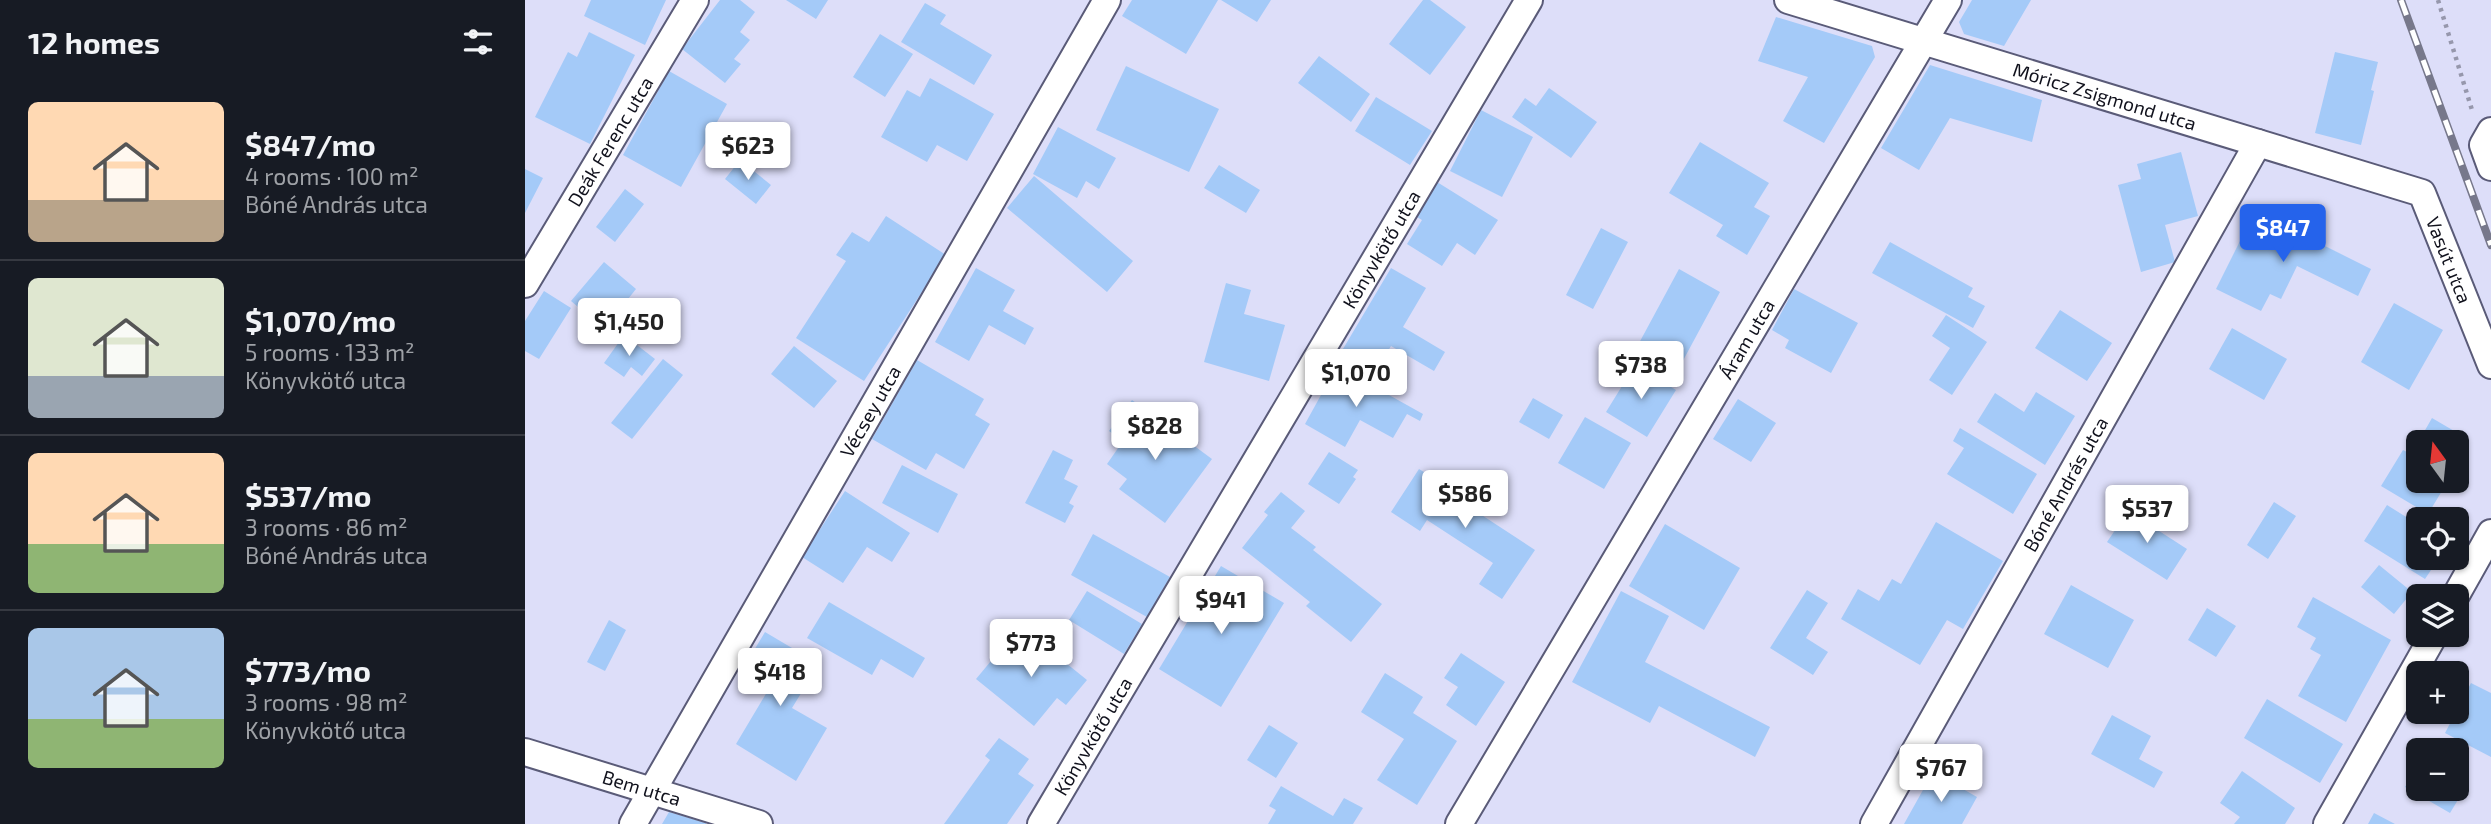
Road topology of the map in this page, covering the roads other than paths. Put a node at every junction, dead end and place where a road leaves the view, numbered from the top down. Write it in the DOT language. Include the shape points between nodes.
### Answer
graph roads {
  1 [pos="695,0"];
  2 [pos="1107,0"];
  3 [pos="1529,0"];
  4 [pos="1788,0"];
  5 [pos="1948,0"];
  6 [pos="1923,41"];
  7 [pos="2257,143"];
  8 [pos="2422,193"];
  9 [pos="525,284"];
  10 [pos="2491,365"];
  11 [pos="2491,533"];
  12 [pos="2462,584"];
  13 [pos="2427,647"];
  14 [pos="525,752"];
  15 [pos="652,792"];
  16 [pos="633,824"];
  17 [pos="759,824"];
  18 [pos="1041,824"];
  19 [pos="1459,824"];
  20 [pos="1874,824"];
  21 [pos="2327,824"];
  1 -- 9 [label="street, Deák Ferenc utca"];
  2 -- 15 [label="street, Vécsey utca"];
  3 -- 18 [label="street, Könyvkötő utca"];
  4 -- 6 [label="street, Móricz Zsigmond utca"];
  5 -- 6 [label="street, Áram utca"];
  6 -- 7 [label="street, Móricz Zsigmond utca"];
  6 -- 19 [label="street, Áram utca"];
  7 -- 8 [label="street, Móricz Zsigmond utca"];
  7 -- 20 [label="street, Bóné András utca"];
  8 -- 10 [label="street, Vasút utca"];
  11 -- 12 [label="street"];
  13 -- 21 [label="street"];
  14 -- 15 [label="street, Bem utca"];
  15 -- 16 [label="street, Vécsey utca"];
  15 -- 17 [label="street, Bem utca"];
}
